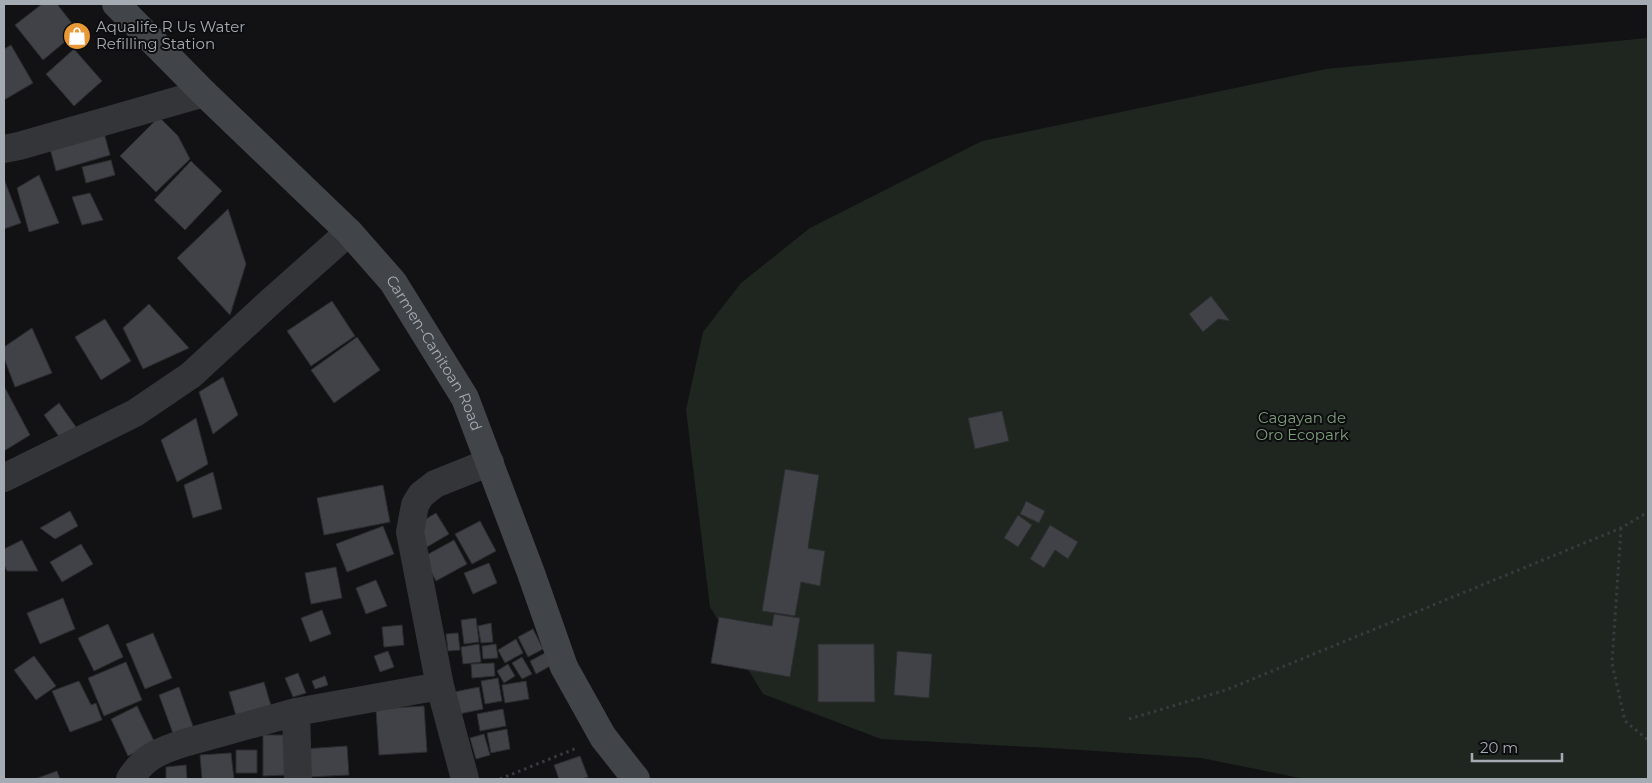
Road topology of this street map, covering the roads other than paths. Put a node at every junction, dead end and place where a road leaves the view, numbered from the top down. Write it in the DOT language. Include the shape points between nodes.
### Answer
graph roads {
  1 [pos="116,4"];
  2 [pos="204,93"];
  3 [pos="4,149"];
  4 [pos="349,232"];
  5 [pos="490,462"];
  6 [pos="4,478"];
  7 [pos="440,686"];
  8 [pos="296,712"];
  9 [pos="130,779"];
  10 [pos="298,779"];
  11 [pos="465,779"];
  12 [pos="636,779"];
  1 -- 2 [label="main road, Carmen-Canitoan Road"];
  2 -- 3 [label="street"];
  2 -- 4 [label="main road, Carmen-Canitoan Road"];
  4 -- 5 [label="main road, Carmen-Canitoan Road" via="393,282 426,333 465,398"];
  4 -- 6 [label="street" via="191,375 134,413"];
  5 -- 7 [label="street" via="435,484 421,495 412,517 410,532"];
  5 -- 12 [label="main road, Carmen-Canitoan Road" via="564,667 603,737"];
  7 -- 8 [label="street"];
  7 -- 11 [label="street"];
  8 -- 9 [label="street" via="166,749 149,757"];
  8 -- 10 [label="street"];
}
